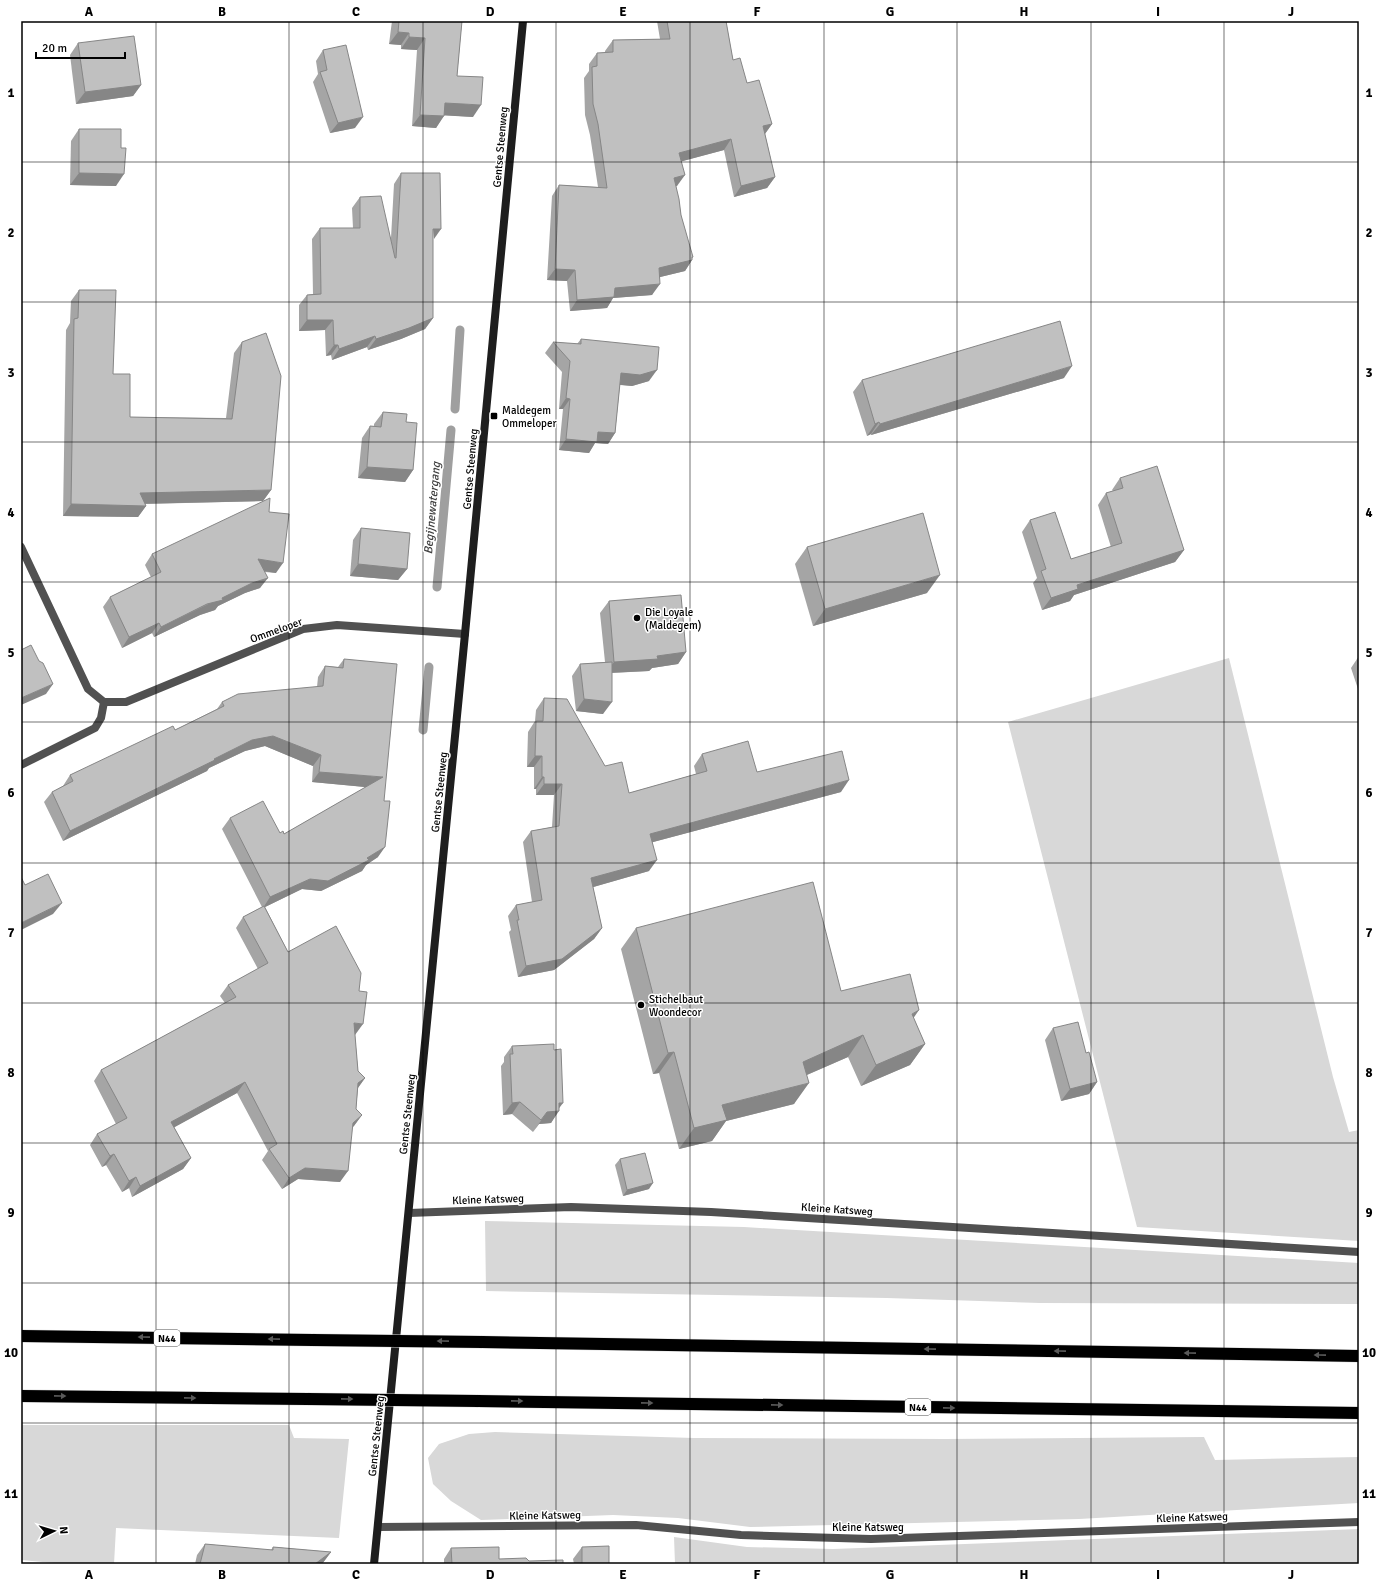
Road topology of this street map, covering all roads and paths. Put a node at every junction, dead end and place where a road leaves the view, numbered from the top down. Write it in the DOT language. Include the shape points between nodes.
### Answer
graph roads {
  1 [pos="523,21"];
  2 [pos="21,547"];
  3 [pos="465,634"];
  4 [pos="104,702"];
  5 [pos="21,765"];
  6 [pos="409,1213"];
  7 [pos="1359,1252"];
  8 [pos="21,1336"];
  9 [pos="1359,1356"];
  10 [pos="21,1396"];
  11 [pos="1359,1413"];
  12 [pos="1359,1522"];
  13 [pos="378,1527"];
  14 [pos="374,1564"];
  1 -- 3 [label="street, Gentse Steenweg"];
  2 -- 4 [label="street" via="88,689"];
  3 -- 4 [label="street, Ommeloper" via="337,625 304,629 126,702"];
  3 -- 6 [label="street, Gentse Steenweg"];
  4 -- 5 [label="street" via="101,718 95,728"];
  6 -- 7 [label="street, Kleine Katsweg" via="571,1207 711,1212"];
  6 -- 13 [label="street, Gentse Steenweg"];
  9 -- 8 [label="highway, N44, one-way, bridge"];
  10 -- 11 [label="highway, N44, one-way, bridge"];
  12 -- 13 [label="street, Kleine Katsweg" via="871,1539 742,1535 636,1524"];
  13 -- 14 [label="street, Gentse Steenweg"];
}
